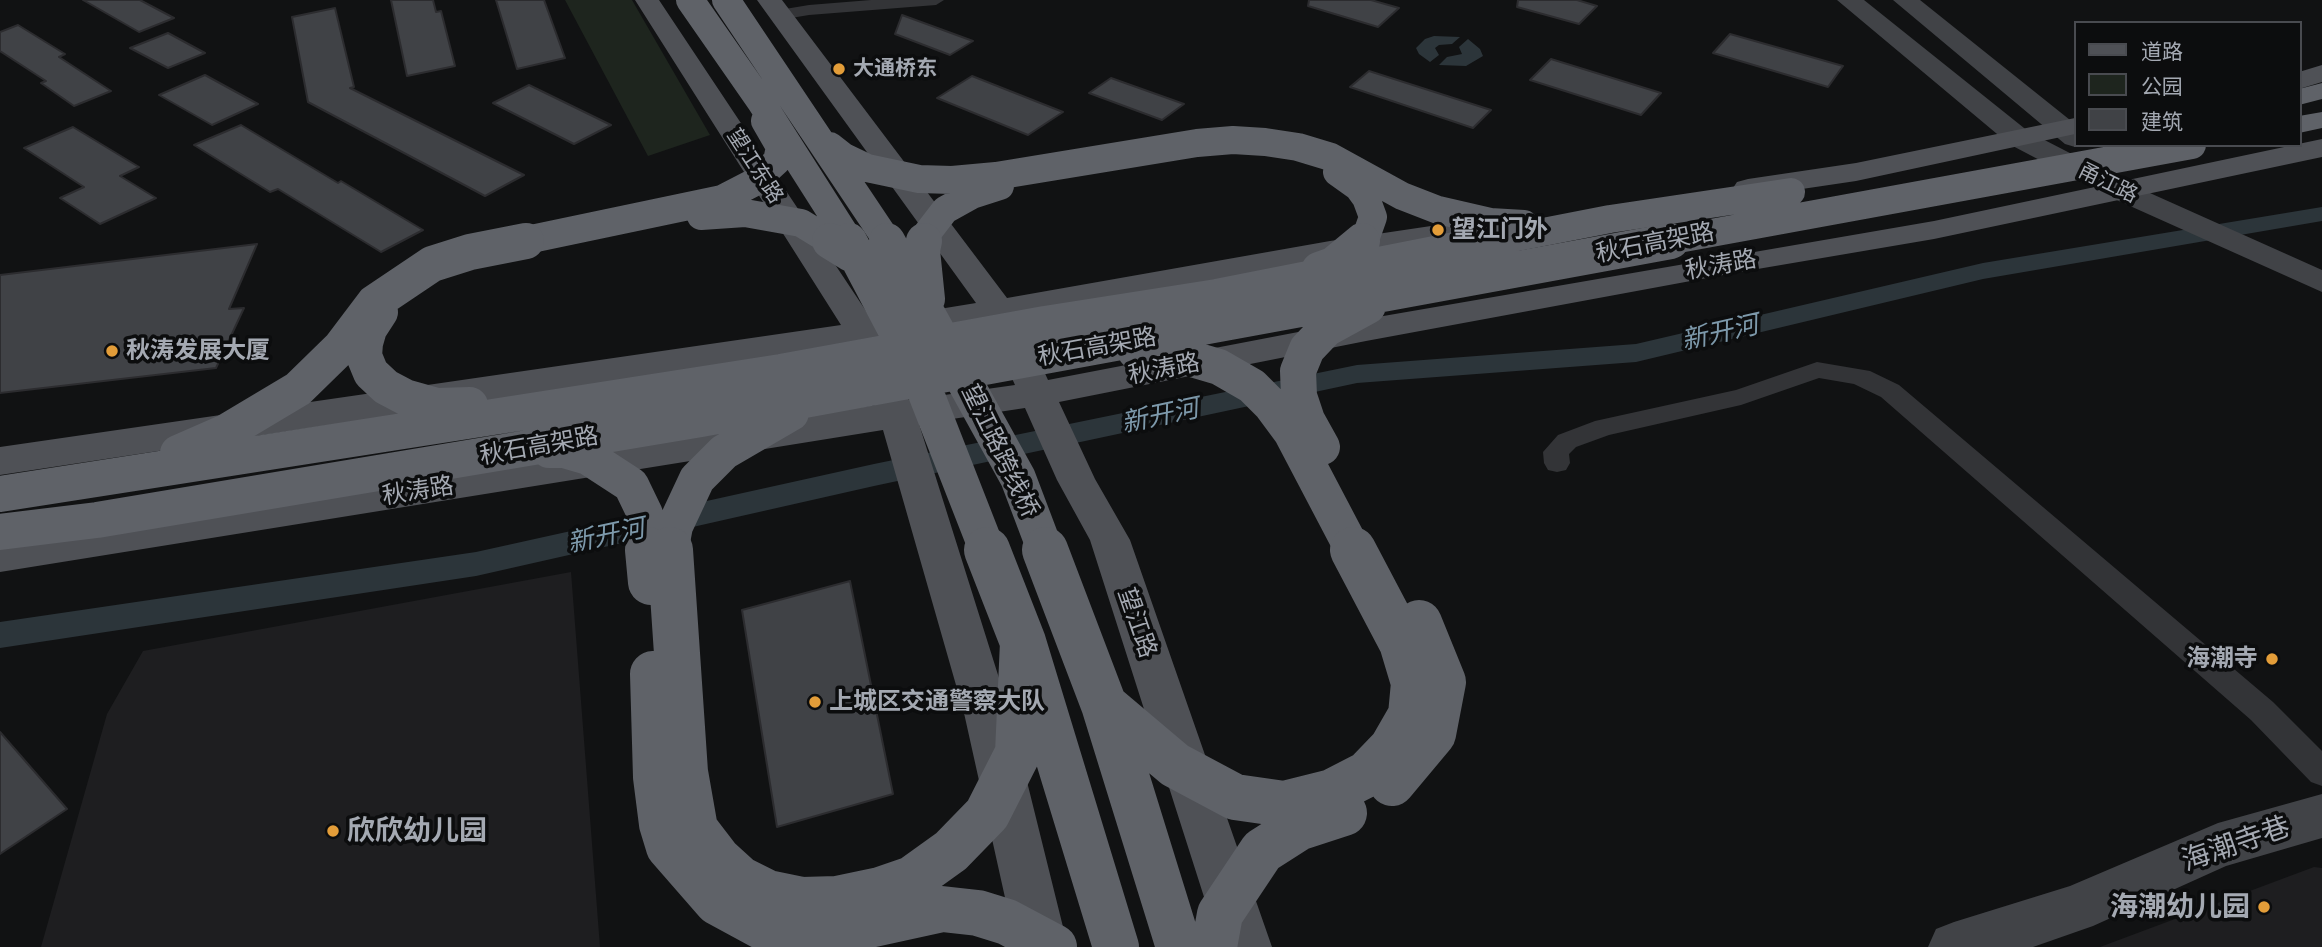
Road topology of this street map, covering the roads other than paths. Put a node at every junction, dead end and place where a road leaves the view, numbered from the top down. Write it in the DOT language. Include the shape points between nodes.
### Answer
graph roads {
  1 [pos="647,0"];
  2 [pos="690,0"];
  3 [pos="726,0"];
  4 [pos="936,0"];
  5 [pos="1849,0"];
  6 [pos="1905,0"];
  7 [pos="774,7"];
  8 [pos="2322,73"];
  9 [pos="2301,80"];
  10 [pos="2322,92"];
  11 [pos="2301,97"];
  12 [pos="761,102"];
  13 [pos="2322,120"];
  14 [pos="2301,125"];
  15 [pos="2072,134"];
  16 [pos="2019,138"];
  17 [pos="823,141"];
  18 [pos="2088,147"];
  19 [pos="2181,147"];
  20 [pos="2322,148"];
  21 [pos="2133,188"];
  22 [pos="1610,219"];
  23 [pos="2253,242"];
  24 [pos="861,260"];
  25 [pos="2322,265"];
  26 [pos="2322,282"];
  27 [pos="1267,288"];
  28 [pos="1416,288"];
  29 [pos="999,311"];
  30 [pos="928,312"];
  31 [pos="863,333"];
  32 [pos="1063,353"];
  33 [pos="847,392"];
  34 [pos="1043,403"];
  35 [pos="527,410"];
  36 [pos="902,429"];
  37 [pos="505,452"];
  38 [pos="0,461"];
  39 [pos="1557,463"];
  40 [pos="103,480"];
  41 [pos="0,494"];
  42 [pos="0,532"];
  43 [pos="0,555"];
  44 [pos="1024,642"];
  45 [pos="1104,705"];
  46 [pos="2322,772"];
  47 [pos="2322,816"];
  48 [pos="1042,947"];
  49 [pos="1054,947"];
  50 [pos="1116,947"];
  51 [pos="1179,947"];
  52 [pos="1214,947"];
  53 [pos="1246,947"];
  54 [pos="1954,947"];
  1 -- 31 [label="main road, 望江东路"];
  2 -- 12 [label="highway, 望江路跨线桥, bridge"];
  3 -- 17 [label="highway, 望江路跨线桥, bridge"];
  4 -- 7 [label="street" via="809,10"];
  5 -- 16 [label="main road, 甬江路"];
  6 -- 15 [label="main road"];
  7 -- 29 [label="main road"];
  8 -- 9 [label="main road"];
  10 -- 11 [label="highway"];
  12 -- 24 [label="highway, 望江路跨线桥, bridge"];
  12 -- 40 [label="highway, bridge" via="780,147 777,161 753,183 697,206 470,252 432,264 374,303 325,365 279,402 197,445"];
  13 -- 14 [label="highway"];
  15 -- 16 [label="main road"];
  15 -- 22 [label="highway, 秋石高架路, bridge" via="1851,183"];
  16 -- 21 [label="main road, 甬江路"];
  16 -- 29 [label="main road" via="1856,172 1329,251"];
  17 -- 22 [label="highway, bridge" via="867,168 919,179 952,180 1197,144 1265,142 1331,157 1402,196 1461,216 1527,224"];
  17 -- 30 [label="highway, 望江路跨线桥, bridge"];
  18 -- 21 [label="main road, 甬江路"];
  19 -- 28 [label="highway, 秋石高架路, bridge"];
  20 -- 21 [label="main road, 秋涛路"];
  21 -- 23 [label="main road, 甬江路"];
  21 -- 34 [label="main road, 秋涛路" via="1934,230 1379,327"];
  22 -- 27 [label="highway, 秋石高架路, bridge"];
  23 -- 25 [label="main road, 甬江路"];
  23 -- 26 [label="main road, 甬江路"];
  24 -- 35 [label="highway, bridge" via="802,223 745,213 694,217 453,265 393,300 369,329 364,356 371,373 396,393 437,406 492,404"];
  24 -- 44 [label="highway, 望江路跨线桥, bridge" via="916,368"];
  27 -- 30 [label="highway, bridge" via="1333,265 1355,249 1373,217 1358,187 1327,166 1289,154 1237,149 1020,182 960,200 945,210 925,236 922,250"];
  27 -- 35 [label="highway, 秋石高架路, bridge" via="781,372"];
  28 -- 32 [label="highway, 秋石高架路, bridge"];
  28 -- 52 [label="highway, bridge" via="1349,314 1325,329 1307,349 1298,371 1299,396 1307,420 1418,622 1443,682 1433,734 1398,780 1337,817 1298,828 1262,851 1220,914"];
  29 -- 31 [label="main road"];
  29 -- 34 [label="main road, 望江路"];
  30 -- 45 [label="highway, 望江路跨线桥, bridge" via="1018,478"];
  31 -- 36 [label="main road"];
  31 -- 38 [label="main road"];
  32 -- 33 [label="highway, 秋石高架路, bridge"];
  32 -- 45 [label="highway, bridge" via="1143,351 1185,358 1219,367 1252,386 1291,432 1402,643 1414,683 1411,715 1392,748 1367,774 1332,792 1283,804 1235,797 1175,765"];
  33 -- 37 [label="highway, 秋石高架路, bridge"];
  33 -- 44 [label="highway, bridge" via="797,410 724,452 697,479 675,526 670,549 683,744 695,829 740,879 768,893 802,900 837,899 912,879 951,851 987,814 1018,753"];
  34 -- 36 [label="main road, 秋涛路"];
  34 -- 53 [label="main road, 望江路" via="1076,480 1110,540"];
  35 -- 40 [label="highway, 秋石高架路, bridge"];
  36 -- 43 [label="main road, 秋涛路" via="754,436"];
  36 -- 48 [label="main road" via="988,713"];
  37 -- 42 [label="highway, 秋石高架路, bridge"];
  37 -- 49 [label="highway, bridge" via="564,450 587,457 631,485 645,514 662,824 669,847 717,902 763,927 802,934 837,932 942,909 978,913 1007,922"];
  39 -- 46 [label="street" via="1556,452 1567,441 1604,428 1741,397 1816,370 1861,377 1890,391 2262,711"];
  40 -- 41 [label="highway, 秋石高架路, bridge"];
  44 -- 50 [label="highway, 望江路跨线桥, bridge"];
  45 -- 51 [label="highway, 望江路跨线桥, bridge"];
  47 -- 54 [label="main road, 海潮寺巷" via="2218,846 2075,909"];
}
